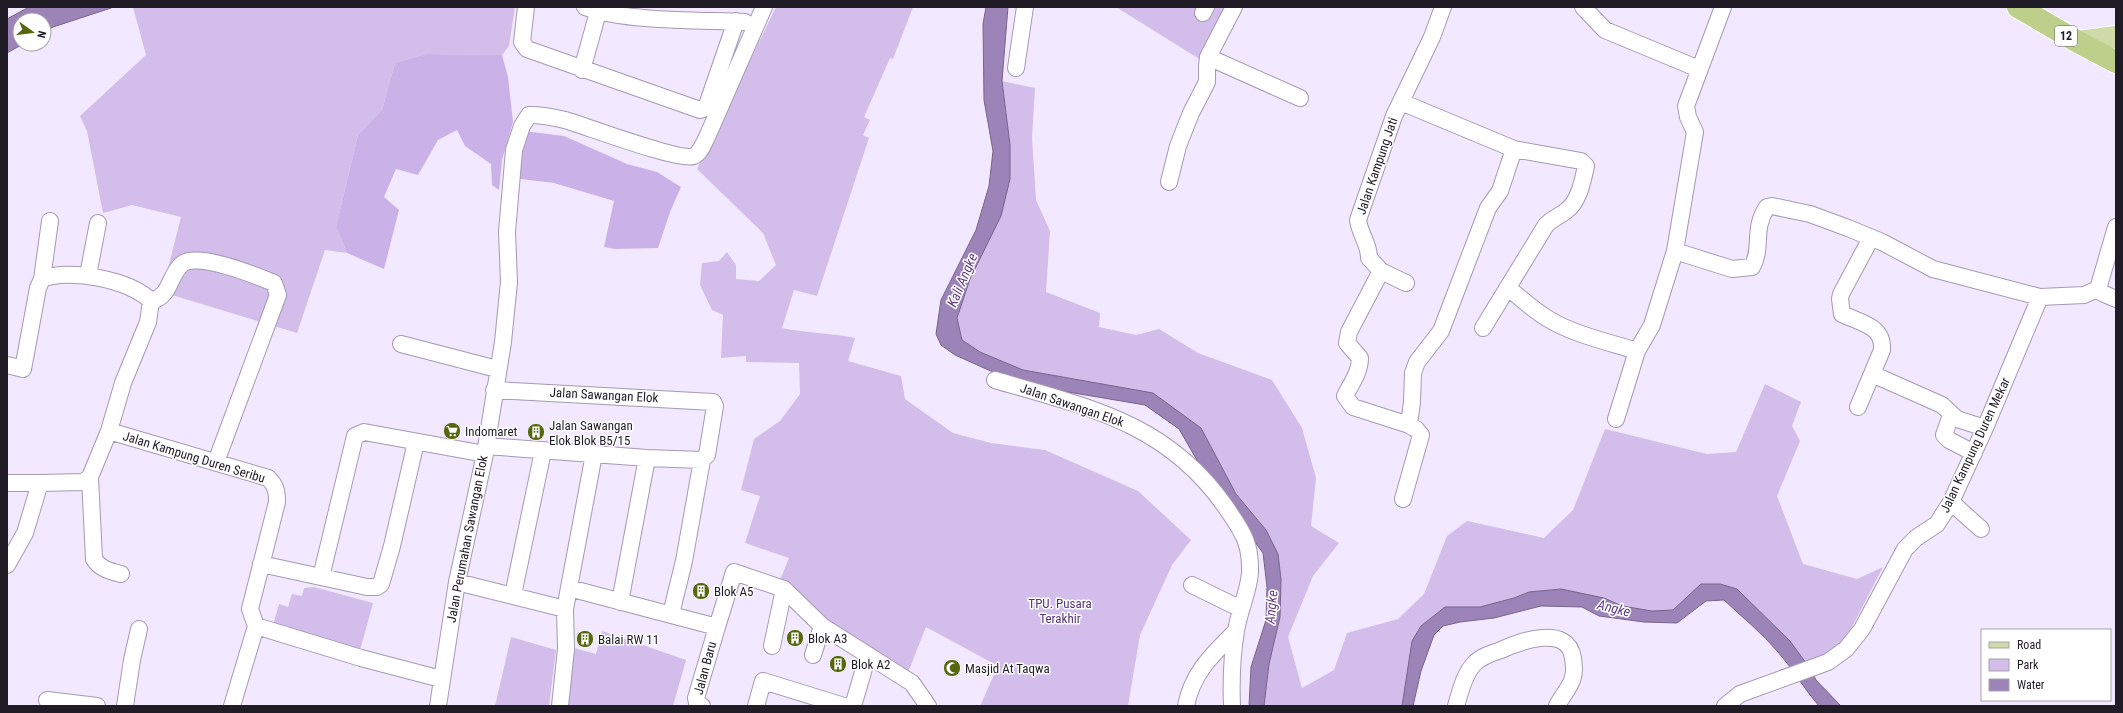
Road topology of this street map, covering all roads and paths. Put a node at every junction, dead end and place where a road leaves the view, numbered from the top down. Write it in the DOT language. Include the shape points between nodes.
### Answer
graph roads {
  1 [pos="526,7"];
  2 [pos="764,7"];
  3 [pos="1025,7"];
  4 [pos="1234,7"];
  5 [pos="1443,7"];
  6 [pos="1583,7"];
  7 [pos="1724,7"];
  8 [pos="2018,7"];
  9 [pos="2042,7"];
  10 [pos="592,9"];
  11 [pos="736,22"];
  12 [pos="757,22"];
  13 [pos="2111,41"];
  14 [pos="2078,42"];
  15 [pos="1208,57"];
  16 [pos="2116,62"];
  17 [pos="1016,68"];
  18 [pos="1699,69"];
  19 [pos="582,70"];
  20 [pos="1300,98"];
  21 [pos="1401,102"];
  22 [pos="1514,149"];
  23 [pos="1169,182"];
  24 [pos="50,221"];
  25 [pos="98,222"];
  26 [pos="2116,227"];
  27 [pos="1871,238"];
  28 [pos="1675,251"];
  29 [pos="1381,271"];
  30 [pos="88,275"];
  31 [pos="42,279"];
  32 [pos="1406,282"];
  33 [pos="1508,288"];
  34 [pos="2098,289"];
  35 [pos="2040,297"];
  36 [pos="2116,299"];
  37 [pos="151,301"];
  38 [pos="1483,328"];
  39 [pos="402,344"];
  40 [pos="1637,351"];
  41 [pos="7,365"];
  42 [pos="498,369"];
  43 [pos="1872,374"];
  44 [pos="995,380"];
  45 [pos="494,390"];
  46 [pos="1858,407"];
  47 [pos="1951,415"];
  48 [pos="1616,419"];
  49 [pos="1409,425"];
  50 [pos="1985,428"];
  51 [pos="109,431"];
  52 [pos="416,442"];
  53 [pos="485,450"];
  54 [pos="543,450"];
  55 [pos="1974,453"];
  56 [pos="594,454"];
  57 [pos="647,458"];
  58 [pos="702,460"];
  59 [pos="216,462"];
  60 [pos="90,477"];
  61 [pos="7,483"];
  62 [pos="40,483"];
  63 [pos="1403,499"];
  64 [pos="1951,502"];
  65 [pos="1981,529"];
  66 [pos="262,564"];
  67 [pos="7,567"];
  68 [pos="121,574"];
  69 [pos="321,577"];
  70 [pos="457,582"];
  71 [pos="1192,585"];
  72 [pos="569,588"];
  73 [pos="784,589"];
  74 [pos="513,596"];
  75 [pos="620,602"];
  76 [pos="565,609"];
  77 [pos="1241,609"];
  78 [pos="671,614"];
  79 [pos="256,626"];
  80 [pos="717,626"];
  81 [pos="822,626"];
  82 [pos="139,629"];
  83 [pos="1236,631"];
  84 [pos="772,646"];
  85 [pos="813,655"];
  86 [pos="868,655"];
  87 [pos="442,679"];
  88 [pos="47,700"];
  89 [pos="828,704"];
  90 [pos="97,706"];
  91 [pos="125,706"];
  92 [pos="232,706"];
  93 [pos="438,706"];
  94 [pos="560,706"];
  95 [pos="702,706"];
  96 [pos="756,706"];
  97 [pos="844,706"];
  98 [pos="853,706"];
  99 [pos="928,706"];
  100 [pos="1186,706"];
  101 [pos="1232,706"];
  102 [pos="1456,706"];
  103 [pos="1557,706"];
  104 [pos="1725,706"];
  1 -- 19 [label="street" via="524,46 533,52"];
  2 -- 12 [label="street, Jalan Perumahan Sawangan Elok"];
  3 -- 17 [label="street"];
  4 -- 15 [label="street"];
  5 -- 21 [label="street, Jalan Kampung Jati" via="1432,37"];
  6 -- 18 [label="street" via="1605,30"];
  7 -- 18 [label="street"];
  8 -- 14 [label="highway, 12"];
  9 -- 13 [label="highway, 12"];
  10 -- 11 [label="street" via="658,18"];
  10 -- 19 [label="street"];
  11 -- 12 [label="street"];
  11 -- 19 [label="street" via="706,108 700,110"];
  12 -- 42 [label="street, Jalan Perumahan Sawangan Elok" via="707,137 697,154 692,157 668,153 564,120 529,115 522,126 514,150 506,232 509,267 507,313"];
  13 -- 14 [label="main road"];
  14 -- 16 [label="highway, 12"];
  15 -- 20 [label="street"];
  15 -- 23 [label="street" via="1206,66 1209,76 1178,146"];
  18 -- 28 [label="street" via="1686,106 1695,132"];
  21 -- 22 [label="street"];
  21 -- 29 [label="street, Jalan Kampung Jati" via="1358,220 1359,231 1369,248 1369,258"];
  22 -- 33 [label="street" via="1581,162 1586,166 1573,203 1546,225"];
  22 -- 49 [label="street" via="1500,191 1488,208 1441,331 1417,362 1413,373"];
  24 -- 31 [label="street"];
  25 -- 30 [label="street"];
  26 -- 34 [label="street"];
  27 -- 28 [label="street" via="1810,214 1772,206 1767,207 1762,214 1757,232 1756,260 1752,267 1732,269"];
  27 -- 35 [label="street" via="1933,269"];
  27 -- 43 [label="street" via="1840,299 1842,314 1878,331 1883,340 1882,350"];
  28 -- 40 [label="street" via="1652,325"];
  29 -- 32 [label="street"];
  29 -- 49 [label="street" via="1347,338 1347,344 1360,358 1360,362 1345,396 1353,406"];
  30 -- 31 [label="street" via="50,276"];
  30 -- 37 [label="street" via="143,293"];
  31 -- 41 [label="street" via="38,288 23,369"];
  33 -- 38 [label="street"];
  33 -- 40 [label="street" via="1538,313 1551,320"];
  34 -- 35 [label="street" via="2084,295"];
  34 -- 36 [label="street"];
  35 -- 50 [label="street, Jalan Kampung Duren Mekar"];
  37 -- 51 [label="street" via="148,322 123,383"];
  37 -- 59 [label="street" via="164,296 181,264 189,260 197,259 254,274 274,283 278,295"];
  39 -- 42 [label="street"];
  40 -- 48 [label="street"];
  42 -- 45 [label="street, Jalan Perumahan Sawangan Elok"];
  43 -- 46 [label="street"];
  43 -- 47 [label="street" via="1942,405"];
  44 -- 77 [label="street, Jalan Sawangan Elok" via="1111,416 1177,453 1211,487 1244,534 1250,573"];
  45 -- 53 [label="street, Jalan Perumahan Sawangan Elok"];
  45 -- 58 [label="street, Jalan Sawangan Elok" via="713,402 715,406 707,455"];
  47 -- 50 [label="street"];
  47 -- 55 [label="street" via="1944,435"];
  49 -- 63 [label="street" via="1421,435"];
  50 -- 55 [label="street, Jalan Kampung Duren Mekar"];
  51 -- 59 [label="street, Jalan Kampung Duren Seribu"];
  51 -- 60 [label="street, Jalan Kampung Duren Seribu"];
  52 -- 53 [label="street"];
  52 -- 69 [label="street" via="364,432 355,436"];
  52 -- 69 [label="street" via="381,584 377,587 367,587"];
  53 -- 54 [label="street"];
  53 -- 70 [label="street, Jalan Perumahan Sawangan Elok"];
  54 -- 56 [label="street"];
  54 -- 74 [label="street"];
  55 -- 64 [label="street, Jalan Kampung Duren Mekar"];
  56 -- 57 [label="street"];
  56 -- 72 [label="street"];
  57 -- 58 [label="street"];
  57 -- 75 [label="street"];
  58 -- 78 [label="street" via="684,561"];
  59 -- 66 [label="street, Jalan Kampung Duren Seribu" via="264,476 274,483 277,502"];
  60 -- 62 [label="street" via="83,482"];
  60 -- 68 [label="street" via="94,559 97,565"];
  61 -- 62 [label="street"];
  62 -- 67 [label="street" via="25,533"];
  64 -- 65 [label="street"];
  64 -- 104 [label="street, Jalan Kampung Duren Mekar" via="1937,524 1905,549 1854,642 1828,662 1740,694"];
  66 -- 69 [label="street"];
  66 -- 79 [label="street, Jalan Kampung Duren Seribu" via="250,609"];
  70 -- 74 [label="street"];
  70 -- 87 [label="street, Jalan Perumahan Sawangan Elok"];
  71 -- 77 [label="street"];
  72 -- 75 [label="street"];
  72 -- 76 [label="street"];
  73 -- 80 [label="street" via="734,572"];
  73 -- 81 [label="street"];
  73 -- 84 [label="street"];
  74 -- 76 [label="street"];
  75 -- 78 [label="street"];
  76 -- 94 [label="street" via="566,649"];
  77 -- 83 [label="street, Jalan Sawangan Elok"];
  78 -- 80 [label="street"];
  79 -- 87 [label="street" via="361,658"];
  79 -- 92 [label="street"];
  80 -- 95 [label="street, Jalan Baru" via="696,698"];
  81 -- 85 [label="street"];
  81 -- 86 [label="street"];
  82 -- 91 [label="street"];
  83 -- 100 [label="street" via="1201,667"];
  83 -- 101 [label="street, Jalan Sawangan Elok"];
  86 -- 98 [label="street"];
  86 -- 99 [label="street" via="912,683"];
  87 -- 93 [label="street, Jalan Perumahan Sawangan Elok"];
  88 -- 90 [label="street"];
  89 -- 96 [label="street" via="763,681"];
  89 -- 97 [label="street"];
  102 -- 103 [label="street" via="1474,664 1486,656 1539,638 1568,644 1572,655 1573,678"];
}
